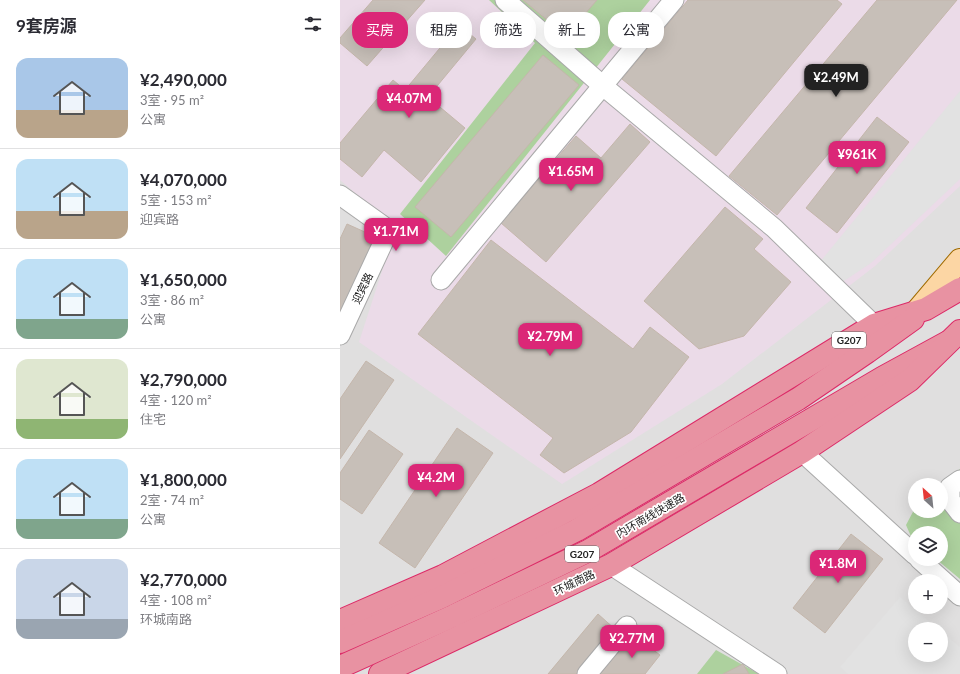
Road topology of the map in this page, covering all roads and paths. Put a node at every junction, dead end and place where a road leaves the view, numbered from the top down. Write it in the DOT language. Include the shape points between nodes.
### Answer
graph roads {
  1 [pos="505,0"];
  2 [pos="674,0"];
  3 [pos="603,86"];
  4 [pos="340,195"];
  5 [pos="960,260"];
  6 [pos="441,280"];
  7 [pos="960,289"];
  8 [pos="921,311"];
  9 [pos="874,325"];
  10 [pos="340,335"];
  11 [pos="956,336"];
  12 [pos="802,452"];
  13 [pos="960,480"];
  14 [pos="960,513"];
  15 [pos="908,549"];
  16 [pos="611,564"];
  17 [pos="927,566"];
  18 [pos="960,596"];
  19 [pos="340,621"];
  20 [pos="627,626"];
  21 [pos="340,642"];
  22 [pos="340,667"];
  23 [pos="380,674"];
  24 [pos="587,674"];
  25 [pos="777,674"];
  1 -- 3 [label="street"];
  2 -- 3 [label="street"];
  3 -- 6 [label="street"];
  3 -- 9 [label="street" via="774,228"];
  4 -- 10 [label="street, 迎宾路" via="389,230"];
  5 -- 8 [label="main road"];
  7 -- 8 [label="highway, G207"];
  8 -- 9 [label="highway, G207"];
  8 -- 21 [label="highway, G207" via="798,399 577,530 442,597"];
  9 -- 19 [label="highway, G207" via="598,494 443,576"];
  11 -- 12 [label="highway, 内环南线快速路 / G207" via="910,380"];
  11 -- 22 [label="highway, 内环南线快速路 / G207" via="588,551"];
  12 -- 15 [label="street"];
  12 -- 16 [label="highway, 环城南路 / G207"];
  13 -- 14 [label="street" via="950,487 950,500"];
  16 -- 23 [label="highway, 环城南路 / G207"];
  16 -- 25 [label="street"];
  17 -- 18 [label="street"];
  20 -- 24 [label="street"];
}
